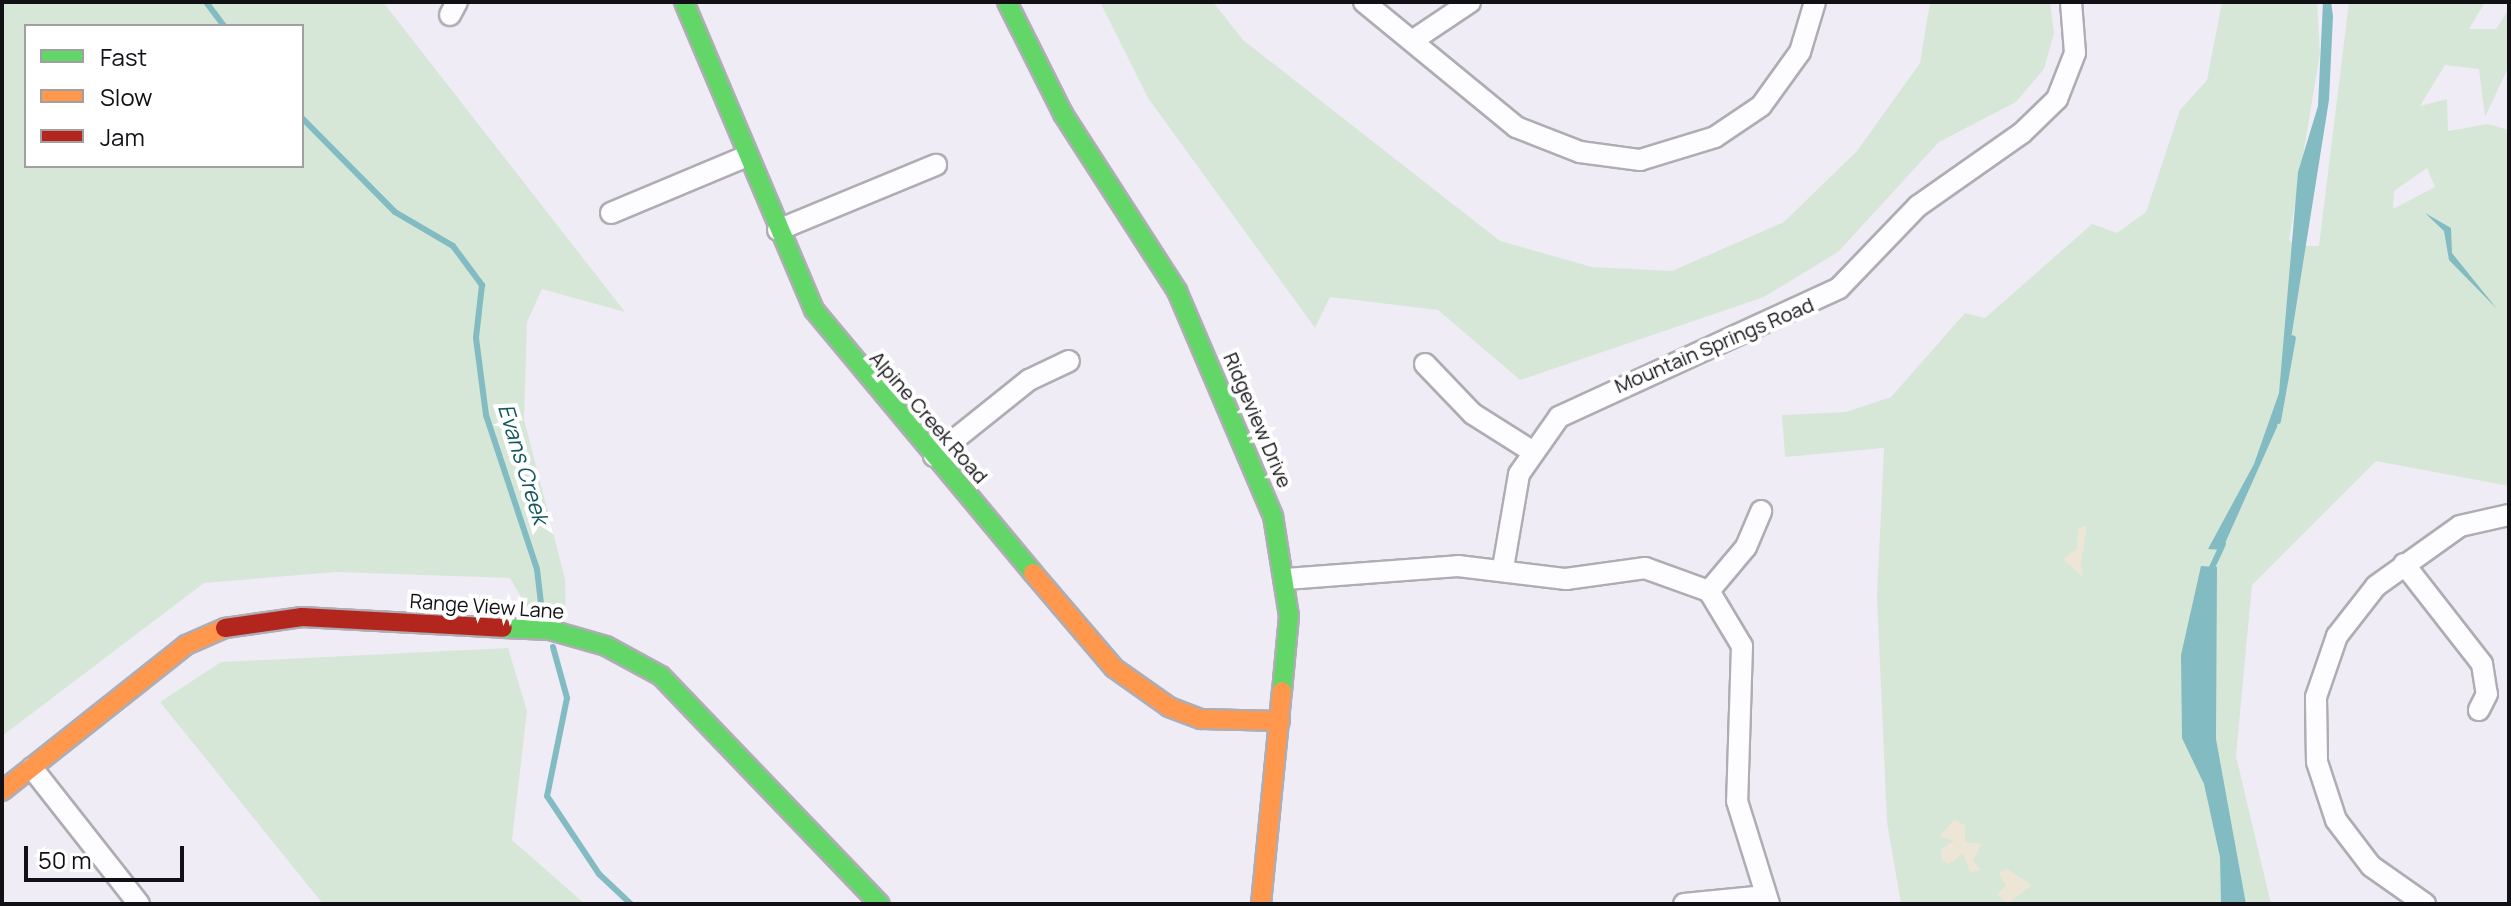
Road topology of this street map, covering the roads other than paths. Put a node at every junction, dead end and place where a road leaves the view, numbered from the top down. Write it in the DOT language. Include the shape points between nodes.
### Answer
graph roads {
  1 [pos="686,2"];
  2 [pos="1007,2"];
  3 [pos="1364,2"];
  4 [pos="1470,2"];
  5 [pos="1815,2"];
  6 [pos="2071,2"];
  7 [pos="1412,41"];
  8 [pos="747,156"];
  9 [pos="936,165"];
  10 [pos="611,213"];
  11 [pos="778,230"];
  12 [pos="1069,361"];
  13 [pos="1425,364"];
  14 [pos="1530,450"];
  15 [pos="934,456"];
  16 [pos="1761,511"];
  17 [pos="2509,515"];
  18 [pos="2404,564"];
  19 [pos="1503,568"];
  20 [pos="1286,579"];
  21 [pos="1709,591"];
  22 [pos="2479,710"];
  23 [pos="1280,721"];
  24 [pos="32,768"];
  25 [pos="2,791"];
  26 [pos="1767,900"];
  27 [pos="139,904"];
  28 [pos="880,904"];
  29 [pos="1261,904"];
  30 [pos="1684,904"];
  31 [pos="2425,904"];
  1 -- 8 [label="street, Alpine Creek Road"];
  2 -- 20 [label="street, Ridgeview Drive" via="1063,114 1177,291 1264,486"];
  3 -- 7 [label="street"];
  4 -- 7 [label="street"];
  5 -- 7 [label="street" via="1800,52 1761,106 1715,137 1640,160 1580,152 1516,127"];
  6 -- 14 [label="street, Mountain Springs Road" via="2075,53 2057,99 2022,133 1918,206 1839,288 1581,402"];
  8 -- 10 [label="street"];
  8 -- 11 [label="street, Alpine Creek Road"];
  9 -- 11 [label="street"];
  11 -- 15 [label="street, Alpine Creek Road" via="822,325"];
  12 -- 15 [label="street" via="1029,380"];
  13 -- 14 [label="street" via="1473,414"];
  14 -- 19 [label="street, Mountain Springs Road" via="1512,500"];
  15 -- 23 [label="street, Alpine Creek Road" via="1139,688 1201,719"];
  16 -- 21 [label="street" via="1746,547"];
  17 -- 18 [label="street" via="2460,526"];
  18 -- 22 [label="street" via="2482,664 2487,694"];
  18 -- 31 [label="street" via="2337,636 2314,731 2324,792 2344,832 2371,866"];
  19 -- 20 [label="street"];
  19 -- 21 [label="street" via="1566,579 1645,568"];
  20 -- 23 [label="street, Ridgeview Drive"];
  21 -- 26 [label="street" via="1742,646 1737,801"];
  23 -- 29 [label="street, Ridgeview Drive"];
  24 -- 25 [label="street, Range View Lane"];
  24 -- 27 [label="street"];
  24 -- 28 [label="street, Range View Lane" via="186,645 223,628 288,617 550,630 606,646 661,676"];
  26 -- 30 [label="street"];
}
